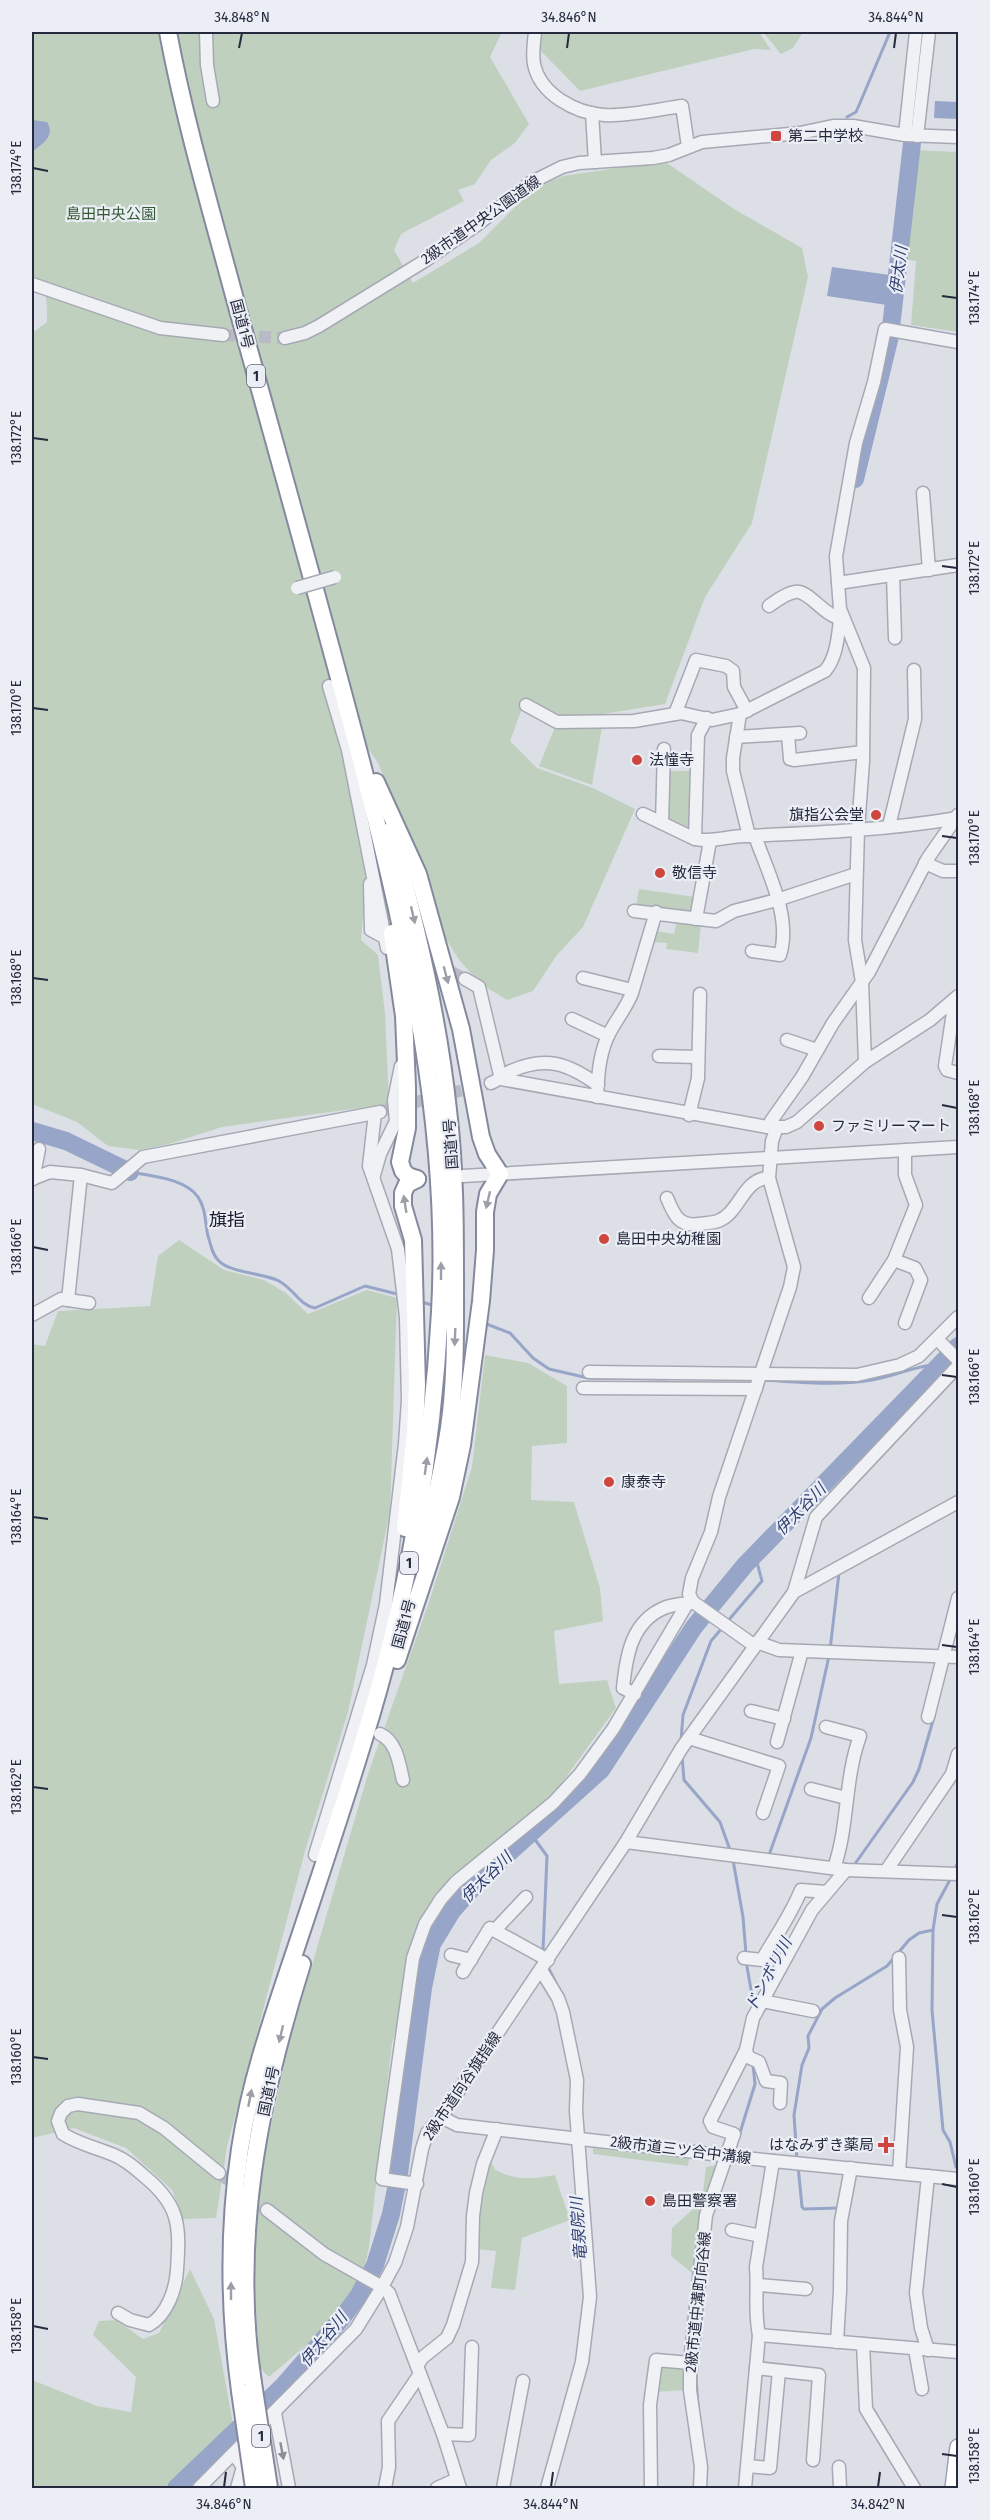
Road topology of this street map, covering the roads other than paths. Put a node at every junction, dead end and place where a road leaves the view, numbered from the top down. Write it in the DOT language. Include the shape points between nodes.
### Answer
graph roads {
  1 [pos="168,32"];
  2 [pos="206,32"];
  3 [pos="535,32"];
  4 [pos="916,32"];
  5 [pos="929,32"];
  6 [pos="213,101"];
  7 [pos="592,113"];
  8 [pos="911,135"];
  9 [pos="958,137"];
  10 [pos="688,146"];
  11 [pos="595,162"];
  12 [pos="32,284"];
  13 [pos="223,335"];
  14 [pos="285,338"];
  15 [pos="958,342"];
  16 [pos="923,493"];
  17 [pos="958,565"];
  18 [pos="929,570"];
  19 [pos="892,575"];
  20 [pos="335,577"];
  21 [pos="838,583"];
  22 [pos="297,588"];
  23 [pos="769,606"];
  24 [pos="841,615"];
  25 [pos="895,638"];
  26 [pos="914,670"];
  27 [pos="329,686"];
  28 [pos="526,705"];
  29 [pos="743,713"];
  30 [pos="675,714"];
  31 [pos="707,718"];
  32 [pos="736,737"];
  33 [pos="664,749"];
  34 [pos="863,752"];
  35 [pos="372,787"];
  36 [pos="643,814"];
  37 [pos="958,817"];
  38 [pos="662,823"];
  39 [pos="889,826"];
  40 [pos="858,829"];
  41 [pos="752,836"];
  42 [pos="695,839"];
  43 [pos="710,841"];
  44 [pos="925,863"];
  45 [pos="958,871"];
  46 [pos="856,874"];
  47 [pos="376,883"];
  48 [pos="777,900"];
  49 [pos="634,911"];
  50 [pos="656,912"];
  51 [pos="696,919"];
  52 [pos="382,936"];
  53 [pos="752,951"];
  54 [pos="584,978"];
  55 [pos="465,979"];
  56 [pos="862,982"];
  57 [pos="632,990"];
  58 [pos="699,994"];
  59 [pos="956,998"];
  60 [pos="572,1019"];
  61 [pos="608,1036"];
  62 [pos="787,1040"];
  63 [pos="817,1050"];
  64 [pos="659,1056"];
  65 [pos="698,1057"];
  66 [pos="865,1062"];
  67 [pos="958,1073"];
  68 [pos="496,1081"];
  69 [pos="598,1091"];
  70 [pos="689,1115"];
  71 [pos="773,1127"];
  72 [pos="958,1147"];
  73 [pos="39,1149"];
  74 [pos="905,1150"];
  75 [pos="770,1158"];
  76 [pos="500,1174"];
  77 [pos="81,1175"];
  78 [pos="463,1176"];
  79 [pos="769,1178"];
  80 [pos="32,1179"];
  81 [pos="373,1179"];
  82 [pos="667,1198"];
  83 [pos="894,1260"];
  84 [pos="869,1298"];
  85 [pos="68,1300"];
  86 [pos="89,1303"];
  87 [pos="32,1315"];
  88 [pos="958,1317"];
  89 [pos="905,1323"];
  90 [pos="937,1339"];
  91 [pos="958,1360"];
  92 [pos="958,1366"];
  93 [pos="589,1372"];
  94 [pos="761,1374"];
  95 [pos="583,1388"];
  96 [pos="756,1389"];
  97 [pos="958,1502"];
  98 [pos="794,1592"];
  99 [pos="958,1598"];
  100 [pos="692,1603"];
  101 [pos="392,1638"];
  102 [pos="756,1644"];
  103 [pos="802,1651"];
  104 [pos="944,1657"];
  105 [pos="958,1657"];
  106 [pos="635,1694"];
  107 [pos="385,1696"];
  108 [pos="751,1711"];
  109 [pos="928,1717"];
  110 [pos="784,1719"];
  111 [pos="826,1726"];
  112 [pos="380,1734"];
  113 [pos="689,1738"];
  114 [pos="777,1742"];
  115 [pos="958,1762"];
  116 [pos="403,1780"];
  117 [pos="811,1789"];
  118 [pos="846,1798"];
  119 [pos="763,1813"];
  120 [pos="626,1842"];
  121 [pos="315,1855"];
  122 [pos="840,1869"];
  123 [pos="886,1871"];
  124 [pos="958,1874"];
  125 [pos="826,1892"];
  126 [pos="526,1897"];
  127 [pos="495,1930"];
  128 [pos="451,1955"];
  129 [pos="744,1958"];
  130 [pos="899,1958"];
  131 [pos="471,1960"];
  132 [pos="544,1965"];
  133 [pos="463,1972"];
  134 [pos="762,2001"];
  135 [pos="813,2011"];
  136 [pos="746,2050"];
  137 [pos="780,2103"];
  138 [pos="441,2117"];
  139 [pos="497,2129"];
  140 [pos="579,2138"];
  141 [pos="727,2155"];
  142 [pos="773,2161"];
  143 [pos="851,2168"];
  144 [pos="219,2173"];
  145 [pos="899,2173"];
  146 [pos="928,2176"];
  147 [pos="958,2179"];
  148 [pos="414,2183"];
  149 [pos="267,2210"];
  150 [pos="732,2230"];
  151 [pos="761,2236"];
  152 [pos="758,2284"];
  153 [pos="380,2286"];
  154 [pos="806,2289"];
  155 [pos="118,2313"];
  156 [pos="759,2335"];
  157 [pos="837,2342"];
  158 [pos="863,2344"];
  159 [pos="472,2347"];
  160 [pos="915,2349"];
  161 [pos="928,2350"];
  162 [pos="958,2352"];
  163 [pos="690,2363"];
  164 [pos="756,2368"];
  165 [pos="418,2370"];
  166 [pos="779,2371"];
  167 [pos="523,2381"];
  168 [pos="246,2387"];
  169 [pos="922,2389"];
  170 [pos="275,2413"];
  171 [pos="443,2434"];
  172 [pos="958,2447"];
  173 [pos="234,2454"];
  174 [pos="813,2460"];
  175 [pos="748,2466"];
  176 [pos="839,2467"];
  177 [pos="458,2484"];
  178 [pos="199,2488"];
  179 [pos="237,2488"];
  180 [pos="254,2488"];
  181 [pos="269,2488"];
  182 [pos="289,2488"];
  183 [pos="385,2488"];
  184 [pos="437,2488"];
  185 [pos="503,2488"];
  186 [pos="547,2488"];
  187 [pos="651,2488"];
  188 [pos="700,2488"];
  189 [pos="745,2488"];
  190 [pos="840,2488"];
  191 [pos="914,2488"];
  192 [pos="953,2488"];
  1 -- 35 [label="highway, 国道1号 / 1" via="200,167 350,720"];
  2 -- 6 [label="street"];
  3 -- 7 [label="street" via="533,61 543,84 566,103"];
  4 -- 8 [label="street"];
  5 -- 8 [label="street"];
  7 -- 10 [label="street" via="605,116 682,106"];
  7 -- 11 [label="street"];
  8 -- 9 [label="street, 2級市道中央公園道線"];
  8 -- 10 [label="street, 2級市道中央公園道線" via="833,126"];
  10 -- 11 [label="street, 2級市道中央公園道線" via="653,158"];
  11 -- 14 [label="street, 2級市道中央公園道線" via="547,173 426,260 319,327"];
  12 -- 13 [label="street" via="160,328"];
  15 -- 21 [label="street" via="885,329 856,443 838,538"];
  16 -- 18 [label="street"];
  17 -- 18 [label="street"];
  18 -- 19 [label="street"];
  19 -- 21 [label="street"];
  19 -- 25 [label="street"];
  20 -- 22 [label="street, bridge"];
  21 -- 24 [label="street"];
  23 -- 24 [label="street" via="794,592 802,592 832,617"];
  24 -- 29 [label="street" via="834,655 825,671"];
  24 -- 34 [label="street" via="864,668"];
  26 -- 39 [label="street" via="915,719"];
  27 -- 47 [label="street" via="348,750"];
  28 -- 30 [label="street" via="558,722 634,721"];
  29 -- 30 [label="street" via="733,671 696,660"];
  29 -- 31 [label="street"];
  29 -- 32 [label="street"];
  30 -- 31 [label="street"];
  31 -- 42 [label="street" via="698,735"];
  32 -- 34 [label="street" via="794,734 790,759 794,760"];
  32 -- 41 [label="street" via="733,771"];
  33 -- 38 [label="street"];
  34 -- 40 [label="street"];
  35 -- 76 [label="highway, one-way" via="417,874 460,1029 481,1137"];
  101 -- 35 [label="highway, 国道1号 / 1, one-way" via="408,1571 431,1426 441,1256 434,1117 415,994"];
  101 -- 35 [label="highway, one-way" via="417,1385 413,1240 403,1193 406,1184 423,1178 408,1176 400,1162 407,1128 404,1016"];
  35 -- 107 [label="highway, 国道1号 / 1, one-way" via="413,914 448,1110 455,1192 455,1339 449,1427 435,1505"];
  36 -- 38 [label="street"];
  37 -- 39 [label="street"];
  37 -- 44 [label="street"];
  38 -- 42 [label="street"];
  39 -- 40 [label="street"];
  40 -- 41 [label="street"];
  40 -- 46 [label="street"];
  41 -- 43 [label="street"];
  41 -- 48 [label="street"];
  42 -- 43 [label="street"];
  43 -- 51 [label="street"];
  44 -- 45 [label="street" via="943,871"];
  44 -- 56 [label="street"];
  46 -- 48 [label="street"];
  46 -- 56 [label="street" via="855,940"];
  47 -- 52 [label="street" via="370,883 371,930"];
  47 -- 81 [label="street" via="395,994 401,1071 394,1100 396,1121"];
  48 -- 51 [label="street" via="734,911 716,921"];
  48 -- 53 [label="street" via="783,931 780,954"];
  49 -- 50 [label="street"];
  50 -- 51 [label="street"];
  50 -- 57 [label="street"];
  54 -- 57 [label="street"];
  55 -- 68 [label="street" via="479,987"];
  56 -- 63 [label="street"];
  56 -- 66 [label="street"];
  57 -- 61 [label="street"];
  58 -- 65 [label="street"];
  59 -- 66 [label="street" via="930,1020"];
  59 -- 67 [label="street" via="945,1066"];
  60 -- 61 [label="street"];
  61 -- 69 [label="street"];
  62 -- 63 [label="street"];
  63 -- 71 [label="street" via="771,1121"];
  64 -- 65 [label="street"];
  65 -- 70 [label="street" via="698,1078"];
  66 -- 71 [label="street" via="797,1122"];
  68 -- 69 [label="street"];
  68 -- 69 [label="street" via="522,1066 551,1061 580,1072"];
  69 -- 70 [label="street"];
  70 -- 71 [label="street"];
  71 -- 75 [label="street"];
  72 -- 74 [label="street"];
  73 -- 80 [label="street"];
  74 -- 75 [label="street"];
  74 -- 83 [label="street" via="905,1175 916,1205"];
  75 -- 76 [label="street"];
  75 -- 79 [label="street"];
  76 -- 78 [label="street"];
  76 -- 107 [label="highway, one-way" via="488,1194 485,1212 481,1301 462,1445 451,1497"];
  77 -- 80 [label="street" via="50,1172"];
  77 -- 81 [label="street" via="112,1183 143,1157 378,1112 369,1166"];
  77 -- 85 [label="street"];
  79 -- 82 [label="street" via="753,1182 731,1212 718,1221 689,1226 682,1223"];
  79 -- 94 [label="street" via="794,1267"];
  81 -- 121 [label="street" via="398,1249 406,1317 408,1400 399,1505 386,1604 373,1665 357,1729"];
  83 -- 84 [label="street"];
  83 -- 89 [label="street" via="915,1268 921,1280"];
  85 -- 86 [label="street"];
  85 -- 87 [label="street" via="61,1299"];
  88 -- 90 [label="street"];
  90 -- 91 [label="street"];
  90 -- 94 [label="street" via="920,1356 857,1376"];
  92 -- 98 [label="street" via="816,1517"];
  93 -- 94 [label="street"];
  94 -- 96 [label="street"];
  95 -- 96 [label="street"];
  96 -- 100 [label="street" via="711,1532 692,1578"];
  97 -- 98 [label="street"];
  98 -- 102 [label="street, 2級市道向谷旗指線"];
  99 -- 104 [label="street"];
  100 -- 102 [label="street"];
  100 -- 106 [label="street"];
  100 -- 106 [label="street" via="664,1608 651,1615 632,1640 623,1688"];
  168 -- 101 [label="highway, 国道1号 / 1, one-way" via="231,2306 231,2259 240,2156 253,2082 365,1736"];
  102 -- 103 [label="street"];
  102 -- 113 [label="street, 2級市道向谷旗指線"];
  103 -- 104 [label="street"];
  103 -- 110 [label="street"];
  104 -- 105 [label="street"];
  104 -- 109 [label="street"];
  106 -- 148 [label="street" via="580,1774 553,1803 456,1882 425,1924 413,1958 382,2178"];
  107 -- 168 [label="highway, 国道1号 / 1, one-way" via="286,2015 252,2172 244,2287"];
  108 -- 110 [label="street"];
  110 -- 114 [label="street"];
  111 -- 118 [label="street" via="860,1736"];
  112 -- 116 [label="street" via="393,1746"];
  113 -- 119 [label="street" via="779,1766"];
  113 -- 120 [label="street, 2級市道向谷旗指線"];
  115 -- 123 [label="street"];
  117 -- 118 [label="street"];
  118 -- 122 [label="street"];
  120 -- 122 [label="street"];
  120 -- 132 [label="street, 2級市道向谷旗指線"];
  122 -- 123 [label="street"];
  122 -- 125 [label="street"];
  123 -- 124 [label="street"];
  125 -- 129 [label="street" via="801,1890 793,1911 762,1960"];
  125 -- 134 [label="street"];
  126 -- 127 [label="street"];
  127 -- 131 [label="street" via="490,1928"];
  127 -- 132 [label="street"];
  128 -- 131 [label="street"];
  130 -- 145 [label="street" via="900,2010 907,2047"];
  131 -- 133 [label="street"];
  132 -- 138 [label="street, 2級市道向谷旗指線"];
  132 -- 140 [label="street" via="563,2012 577,2080"];
  134 -- 135 [label="street"];
  134 -- 136 [label="street" via="753,2018"];
  136 -- 137 [label="street" via="748,2057 759,2062 766,2081 781,2083"];
  136 -- 141 [label="street" via="710,2121 713,2127 734,2134"];
  138 -- 139 [label="street, 2級市道三ツ合中溝線" via="457,2125"];
  138 -- 148 [label="street, 2級市道向谷旗指線" via="427,2133"];
  139 -- 140 [label="street, 2級市道三ツ合中溝線"];
  139 -- 165 [label="street" via="476,2193 472,2262 453,2325 447,2338 422,2358"];
  140 -- 141 [label="street, 2級市道三ツ合中溝線"];
  140 -- 186 [label="street" via="589,2316 582,2362"];
  141 -- 142 [label="street, 2級市道三ツ合中溝線"];
  141 -- 163 [label="street, 2級市道中溝町向谷線" via="706,2215"];
  142 -- 143 [label="street, 2級市道三ツ合中溝線"];
  142 -- 151 [label="street"];
  143 -- 145 [label="street, 2級市道三ツ合中溝線"];
  143 -- 157 [label="street" via="841,2221"];
  144 -- 155 [label="street" via="139,2113 78,2104 61,2113 58,2121 63,2134 130,2164 162,2190 176,2217 176,2284 159,2317 142,2325"];
  145 -- 146 [label="street, 2級市道三ツ合中溝線"];
  146 -- 147 [label="street, 2級市道三ツ合中溝線"];
  146 -- 161 [label="street" via="916,2293"];
  148 -- 153 [label="street, 2級市道向谷旗指線" via="407,2227 395,2263"];
  149 -- 153 [label="street" via="324,2254"];
  150 -- 151 [label="street"];
  151 -- 152 [label="street" via="756,2267"];
  152 -- 154 [label="street"];
  152 -- 156 [label="street" via="755,2318"];
  153 -- 165 [label="street" via="389,2293"];
  153 -- 170 [label="street, 2級市道向谷旗指線" via="356,2329"];
  156 -- 157 [label="street"];
  156 -- 164 [label="street"];
  157 -- 158 [label="street"];
  158 -- 160 [label="street"];
  158 -- 191 [label="street" via="866,2409"];
  159 -- 171 [label="street" via="469,2435"];
  160 -- 161 [label="street"];
  160 -- 169 [label="street"];
  161 -- 162 [label="street"];
  163 -- 187 [label="street" via="656,2360 650,2405"];
  163 -- 188 [label="street, 2級市道中溝町向谷線"];
  164 -- 166 [label="street"];
  164 -- 175 [label="street"];
  165 -- 171 [label="street"];
  165 -- 183 [label="street" via="388,2421"];
  166 -- 174 [label="street" via="819,2375"];
  166 -- 175 [label="street" via="770,2468"];
  167 -- 185 [label="street"];
  168 -- 180 [label="highway, 国道1号 / 1, bridge"];
  168 -- 181 [label="highway, 国道1号 / 1, bridge"];
  170 -- 173 [label="street, 2級市道向谷旗指線"];
  170 -- 182 [label="street, one-way"];
  171 -- 177 [label="street"];
  172 -- 192 [label="main road"];
  173 -- 178 [label="street, 2級市道向谷旗指線"];
  173 -- 179 [label="street" via="243,2467"];
  175 -- 189 [label="street"];
  176 -- 190 [label="street"];
  177 -- 184 [label="street"];
}
